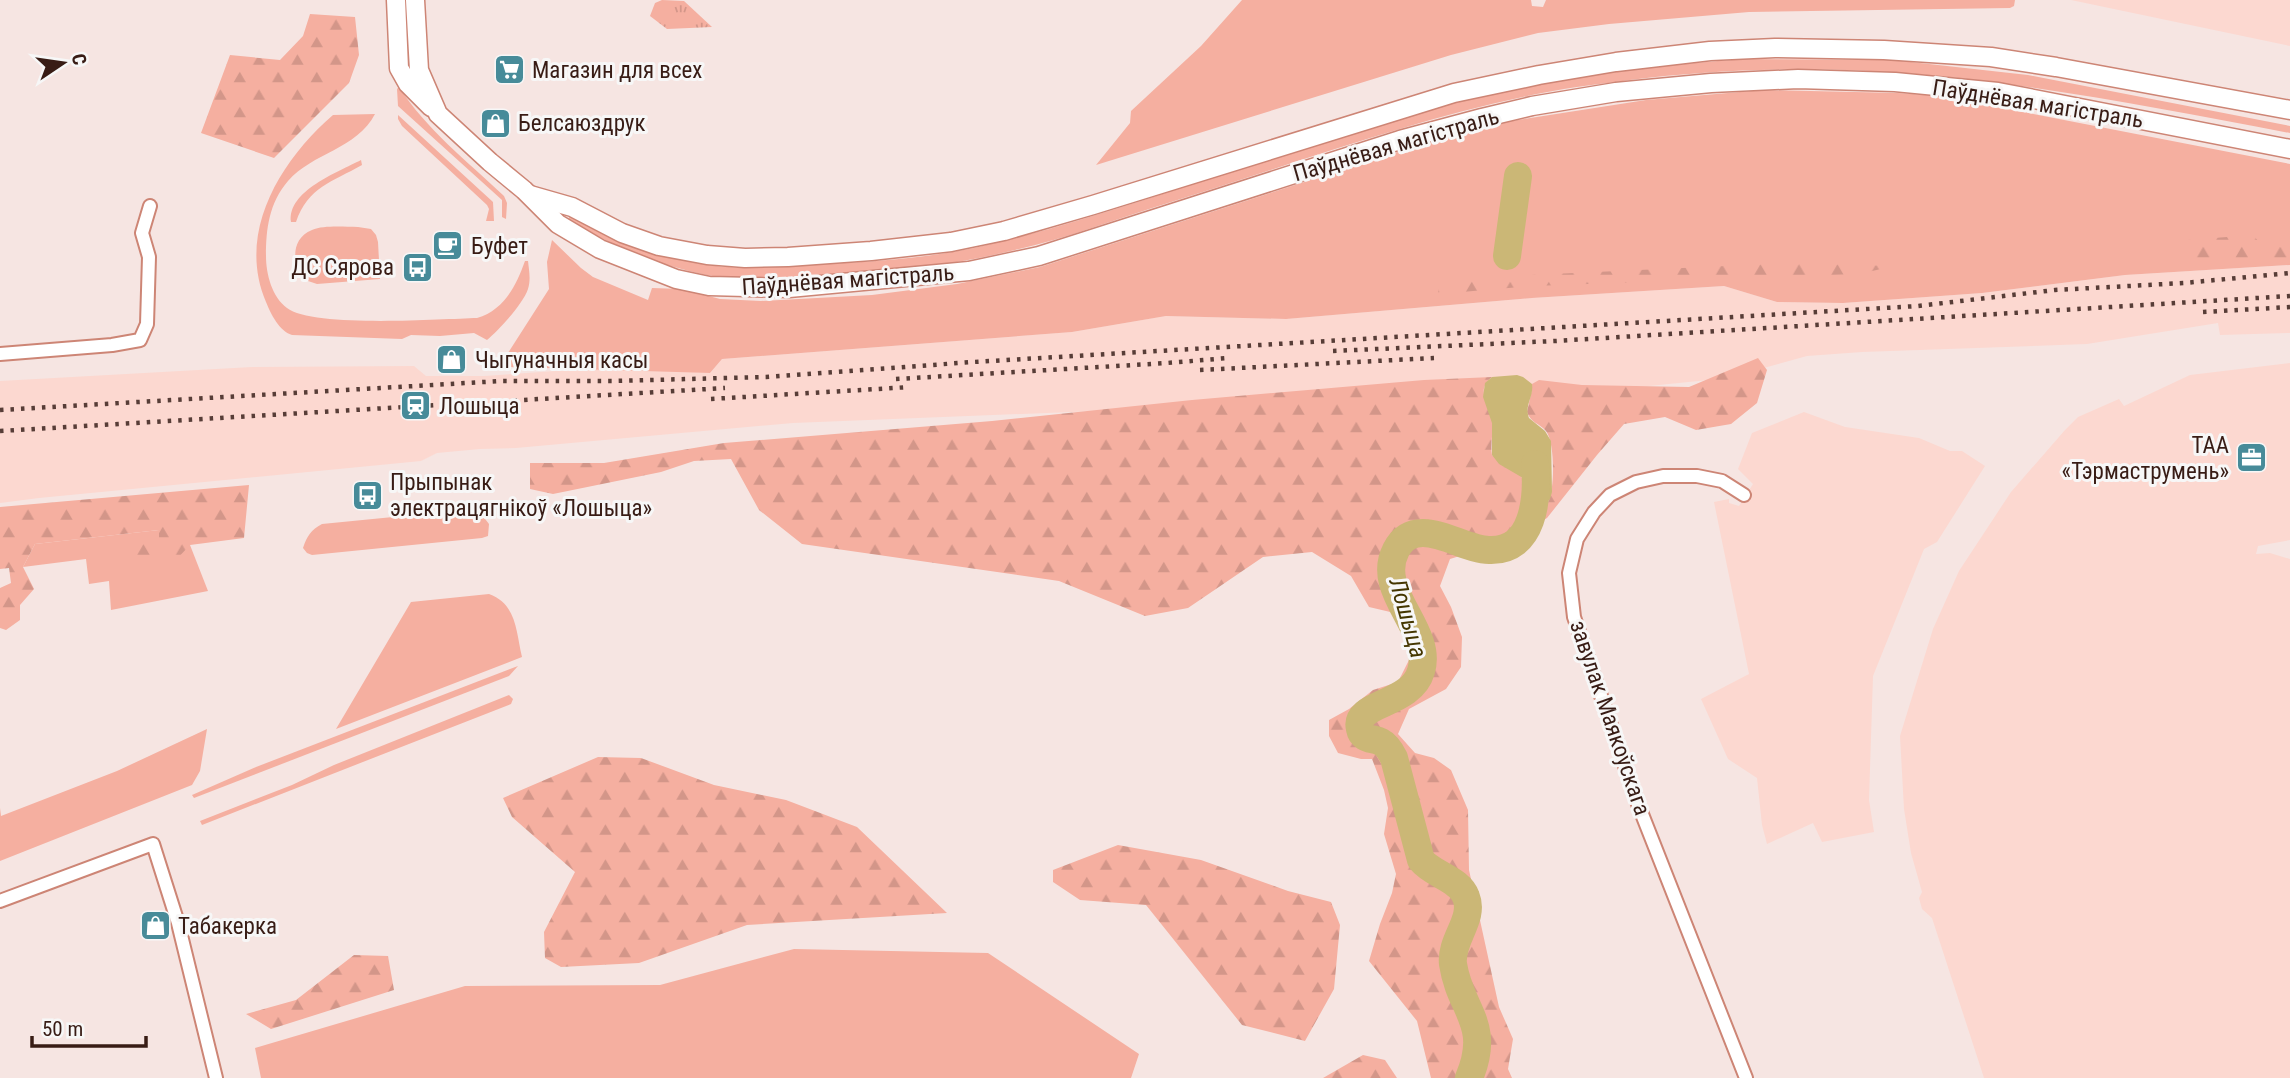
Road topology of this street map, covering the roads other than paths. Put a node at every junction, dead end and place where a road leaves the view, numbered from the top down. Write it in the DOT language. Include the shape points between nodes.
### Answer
graph roads {
  1 [pos="396,0"];
  2 [pos="415,0"];
  3 [pos="2290,110"];
  4 [pos="438,114"];
  5 [pos="2290,149"];
  6 [pos="530,195"];
  7 [pos="150,206"];
  8 [pos="0,354"];
  9 [pos="1744,495"];
  10 [pos="0,901"];
  11 [pos="216,1078"];
  12 [pos="1745,1078"];
  1 -- 4 [label="main road" via="399,68"];
  2 -- 4 [label="main road" via="419,70"];
  3 -- 6 [label="main road, Паўднёвая магістраль" via="1991,57 1775,48 1616,62 1454,93 1093,205 951,242 788,257 707,255 659,246 572,207"];
  4 -- 6 [label="main road"];
  5 -- 6 [label="main road, Паўднёвая магістраль" via="1998,93 1895,82 1798,79 1698,84 1616,92 1482,118 1039,256 981,269 789,288 722,287 676,279 600,249 558,224"];
  7 -- 8 [label="street" via="142,233 149,257 147,324 141,340"];
  9 -- 12 [label="street, завулак Маякоўскага" via="1722,481 1697,476 1636,482 1610,495 1594,512 1577,539 1569,573 1574,617 1638,804"];
  10 -- 11 [label="street" via="153,844 178,923"];
}
